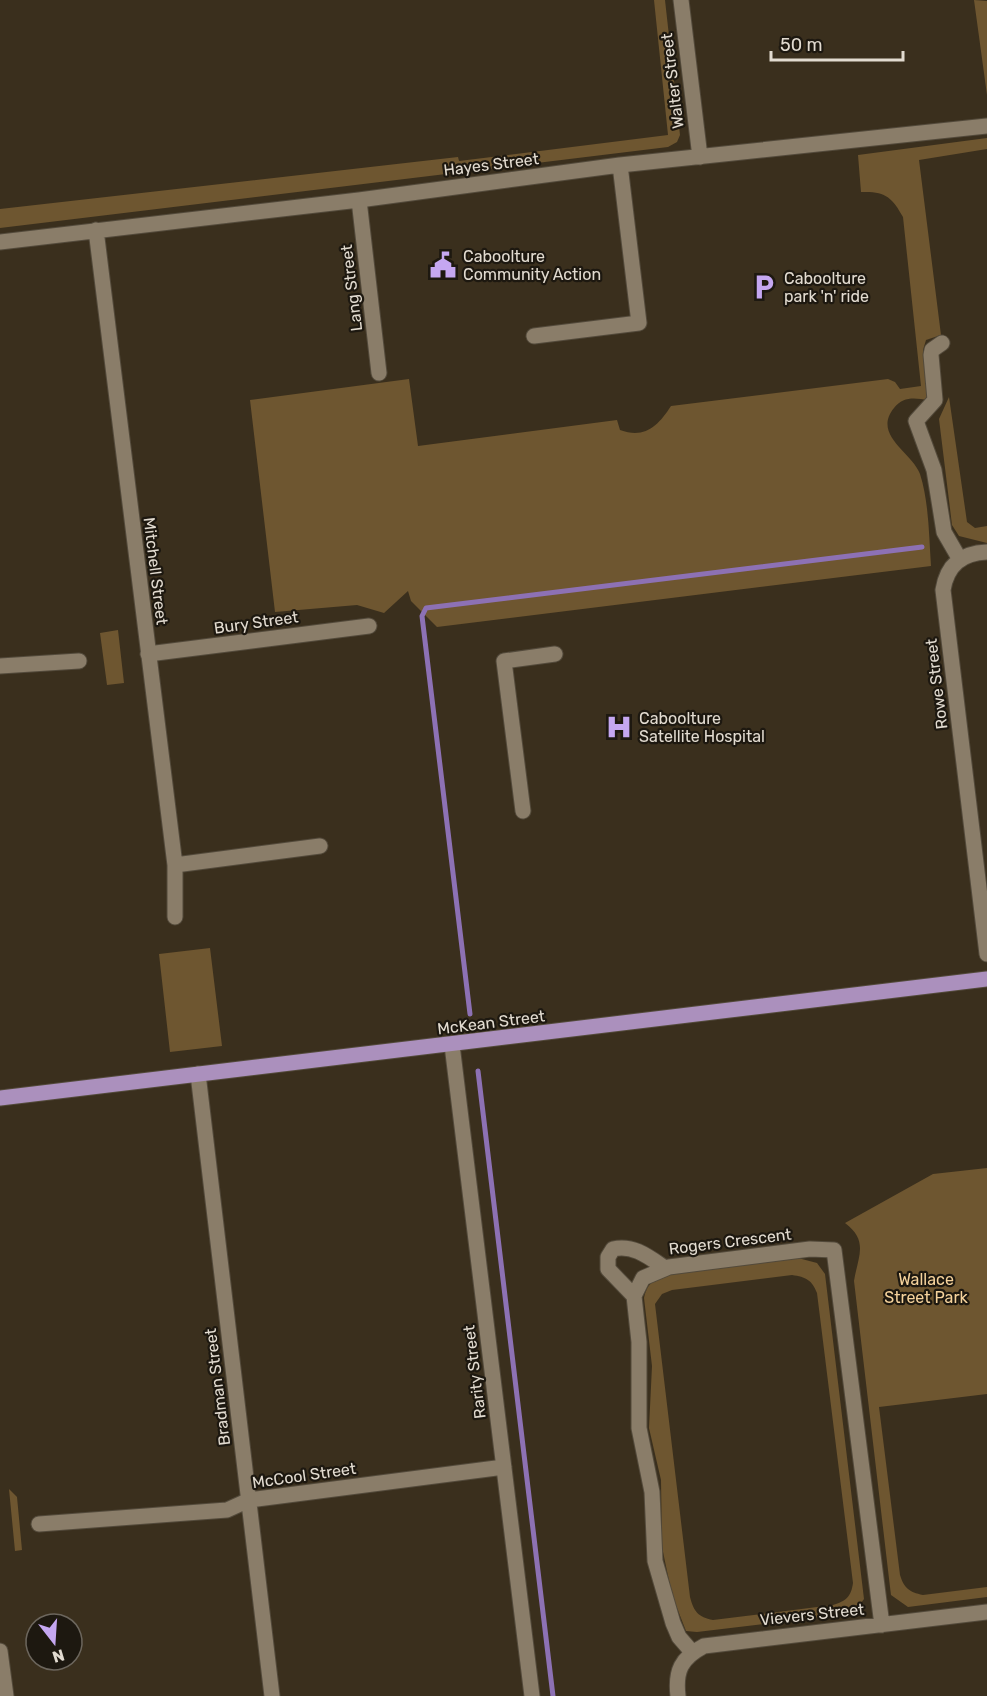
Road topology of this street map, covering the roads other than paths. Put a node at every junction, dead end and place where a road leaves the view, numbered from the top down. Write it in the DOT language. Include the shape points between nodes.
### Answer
graph roads {
  1 [pos="681,0"];
  2 [pos="987,126"];
  3 [pos="700,157"];
  4 [pos="620,165"];
  5 [pos="359,200"];
  6 [pos="96,230"];
  7 [pos="0,242"];
  8 [pos="534,336"];
  9 [pos="942,343"];
  10 [pos="379,373"];
  11 [pos="987,552"];
  12 [pos="960,558"];
  13 [pos="369,626"];
  14 [pos="148,654"];
  15 [pos="555,654"];
  16 [pos="79,661"];
  17 [pos="0,666"];
  18 [pos="523,811"];
  19 [pos="320,846"];
  20 [pos="176,865"];
  21 [pos="982,879"];
  22 [pos="175,917"];
  23 [pos="987,954"];
  24 [pos="987,979"];
  25 [pos="452,1045"];
  26 [pos="198,1074"];
  27 [pos="0,1098"];
  28 [pos="665,1268"];
  29 [pos="634,1296"];
  30 [pos="504,1467"];
  31 [pos="249,1500"];
  32 [pos="39,1524"];
  33 [pos="987,1612"];
  34 [pos="882,1624"];
  35 [pos="0,1651"];
  36 [pos="692,1652"];
  37 [pos="6,1696"];
  38 [pos="272,1696"];
  39 [pos="532,1696"];
  40 [pos="678,1696"];
  1 -- 3 [label="street, Walter Street"];
  2 -- 3 [label="street, Hayes Street"];
  3 -- 4 [label="street, Hayes Street"];
  4 -- 5 [label="street, Hayes Street"];
  4 -- 8 [label="street" via="639,322"];
  5 -- 6 [label="street, Hayes Street"];
  5 -- 10 [label="street, Lang Street"];
  6 -- 7 [label="street, Hayes Street"];
  6 -- 14 [label="street, Mitchell Street"];
  9 -- 12 [label="street" via="932,350 931,356 935,400 916,422 934,470 944,531"];
  11 -- 12 [label="street"];
  12 -- 21 [label="street, Rowe Street" via="949,572 943,590"];
  13 -- 14 [label="street, Bury Street"];
  14 -- 20 [label="street, Mitchell Street"];
  15 -- 18 [label="street" via="504,661"];
  16 -- 17 [label="street"];
  19 -- 20 [label="street"];
  20 -- 22 [label="street, Mitchell Street"];
  21 -- 23 [label="street, Rowe Street"];
  24 -- 25 [label="main road, McKean Street"];
  25 -- 26 [label="main road, McKean Street"];
  25 -- 30 [label="street, Rarity Street"];
  26 -- 27 [label="main road, McKean Street"];
  26 -- 31 [label="street, Bradman Street"];
  28 -- 29 [label="street, Rogers Crescent" via="643,1278"];
  28 -- 29 [label="street" via="639,1251 624,1246 613,1249 608,1269"];
  28 -- 34 [label="street, Rogers Crescent" via="810,1249 834,1250"];
  29 -- 36 [label="street" via="639,1342 639,1428 652,1492 655,1562 673,1623"];
  30 -- 31 [label="street, McCool Street"];
  30 -- 39 [label="street, Rarity Street"];
  31 -- 32 [label="street, McCool Street" via="226,1510"];
  31 -- 38 [label="street, Bradman Street"];
  33 -- 34 [label="street, Vievers Street"];
  34 -- 36 [label="street, Vievers Street" via="718,1642"];
  35 -- 37 [label="street"];
  36 -- 40 [label="street" via="679,1667"];
}
